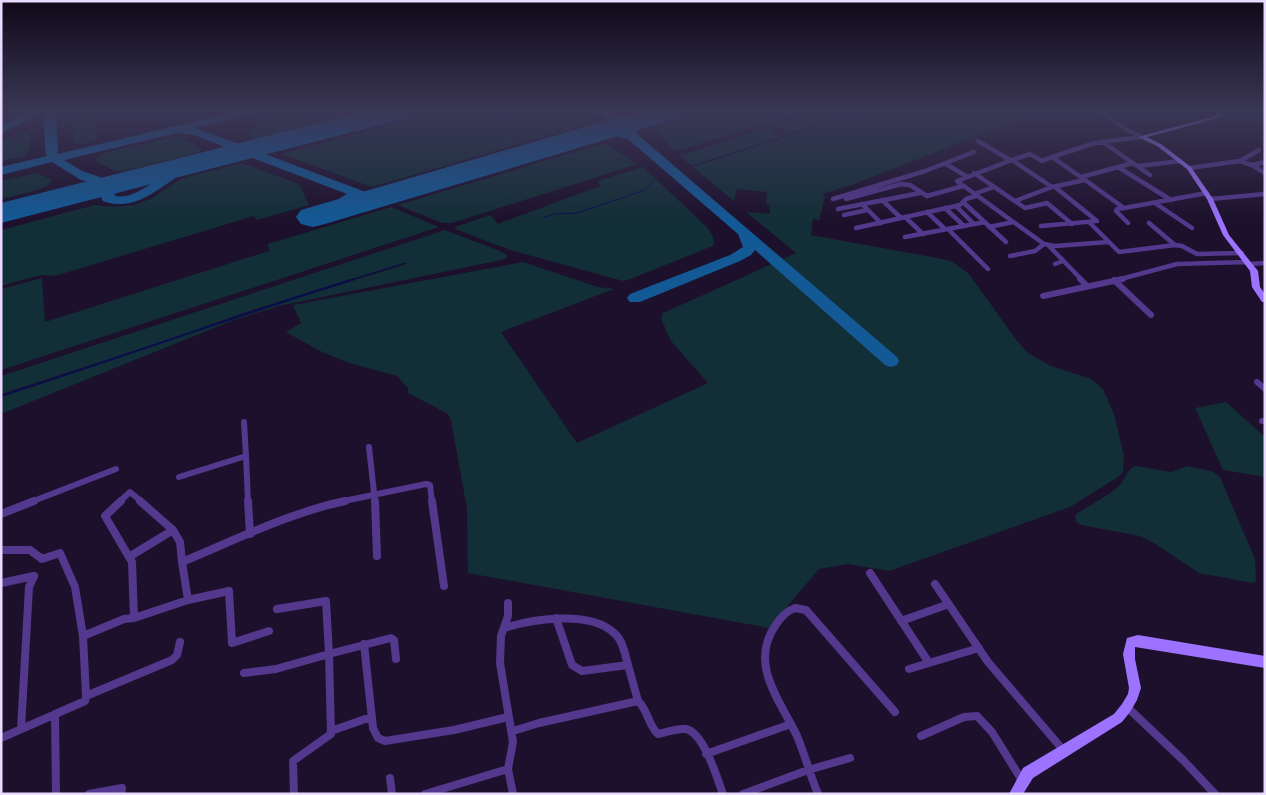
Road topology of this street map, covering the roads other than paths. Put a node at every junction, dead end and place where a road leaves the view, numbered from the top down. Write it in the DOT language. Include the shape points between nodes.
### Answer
graph roads {
  1 [pos="992,149"];
  2 [pos="1079,149"];
  3 [pos="1113,149"];
  4 [pos="1164,149"];
  5 [pos="1259,150"];
  6 [pos="974,152"];
  7 [pos="1052,157"];
  8 [pos="1011,160"];
  9 [pos="1180,161"];
  10 [pos="1240,161"];
  11 [pos="1265,162"];
  12 [pos="946,164"];
  13 [pos="1252,164"];
  14 [pos="1136,165"];
  15 [pos="1118,167"];
  16 [pos="1188,168"];
  17 [pos="974,173"];
  18 [pos="1265,173"];
  19 [pos="1150,175"];
  20 [pos="966,176"];
  21 [pos="1083,178"];
  22 [pos="963,186"];
  23 [pos="994,187"];
  24 [pos="1054,187"];
  25 [pos="920,192"];
  26 [pos="1265,194"];
  27 [pos="975,195"];
  28 [pos="1209,196"];
  29 [pos="882,200"];
  30 [pos="1172,200"];
  31 [pos="1015,201"];
  32 [pos="963,202"];
  33 [pos="1155,203"];
  34 [pos="862,204"];
  35 [pos="956,206"];
  36 [pos="945,208"];
  37 [pos="1124,208"];
  38 [pos="838,209"];
  39 [pos="867,210"];
  40 [pos="927,212"];
  41 [pos="844,215"];
  42 [pos="903,218"];
  43 [pos="985,222"];
  44 [pos="1013,222"];
  45 [pos="1089,222"];
  46 [pos="881,223"];
  47 [pos="1128,223"];
  48 [pos="1148,223"];
  49 [pos="974,224"];
  50 [pos="1072,224"];
  51 [pos="964,226"];
  52 [pos="1040,226"];
  53 [pos="989,227"];
  54 [pos="856,228"];
  55 [pos="1192,228"];
  56 [pos="946,229"];
  57 [pos="923,234"];
  58 [pos="905,237"];
  59 [pos="1006,242"];
  60 [pos="1108,242"];
  61 [pos="1046,245"];
  62 [pos="1175,245"];
  63 [pos="1242,254"];
  64 [pos="1010,256"];
  65 [pos="1063,261"];
  66 [pos="1248,263"];
  67 [pos="1265,263"];
  68 [pos="1055,264"];
  69 [pos="988,269"];
  70 [pos="1114,280"];
  71 [pos="1086,286"];
  72 [pos="1043,296"];
  73 [pos="1265,300"];
  74 [pos="1151,315"];
  75 [pos="1257,382"];
  76 [pos="1265,389"];
  77 [pos="244,422"];
  78 [pos="369,447"];
  79 [pos="246,456"];
  80 [pos="116,469"];
  81 [pos="179,477"];
  82 [pos="375,495"];
  83 [pos="1,514"];
  84 [pos="173,530"];
  85 [pos="250,534"];
  86 [pos="1,550"];
  87 [pos="377,556"];
  88 [pos="129,557"];
  89 [pos="182,562"];
  90 [pos="870,573"];
  91 [pos="1,583"];
  92 [pos="935,584"];
  93 [pos="444,586"];
  94 [pos="188,600"];
  95 [pos="508,603"];
  96 [pos="949,604"];
  97 [pos="277,608"];
  98 [pos="134,618"];
  99 [pos="556,618"];
  100 [pos="901,620"];
  101 [pos="503,628"];
  102 [pos="269,631"];
  103 [pos="83,636"];
  104 [pos="180,642"];
  105 [pos="364,644"];
  106 [pos="979,648"];
  107 [pos="329,654"];
  108 [pos="396,660"];
  109 [pos="1265,662"];
  110 [pos="929,663"];
  111 [pos="628,665"];
  112 [pos="909,669"];
  113 [pos="244,674"];
  114 [pos="86,696"];
  115 [pos="638,701"];
  116 [pos="1127,707"];
  117 [pos="895,712"];
  118 [pos="54,714"];
  119 [pos="372,717"];
  120 [pos="508,717"];
  121 [pos="791,724"];
  122 [pos="21,729"];
  123 [pos="330,731"];
  124 [pos="513,731"];
  125 [pos="920,736"];
  126 [pos="1,738"];
  127 [pos="1064,751"];
  128 [pos="706,754"];
  129 [pos="850,758"];
  130 [pos="508,769"];
  131 [pos="808,770"];
  132 [pos="390,778"];
  133 [pos="1023,782"];
  134 [pos="427,793"];
  135 [pos="56,794"];
  136 [pos="89,794"];
  137 [pos="121,794"];
  138 [pos="294,794"];
  139 [pos="392,794"];
  140 [pos="513,794"];
  141 [pos="723,794"];
  142 [pos="744,794"];
  143 [pos="818,794"];
  144 [pos="1015,794"];
  145 [pos="1215,794"];
  1 -- 8 [label="street"];
  2 -- 7 [label="street"];
  3 -- 14 [label="street"];
  4 -- 9 [label="street"];
  5 -- 10 [label="street"];
  6 -- 12 [label="street"];
  7 -- 8 [label="street" via="1042,161 1030,154"];
  7 -- 21 [label="street"];
  8 -- 17 [label="street"];
  8 -- 24 [label="street"];
  9 -- 14 [label="street"];
  9 -- 16 [label="street"];
  10 -- 13 [label="street"];
  10 -- 16 [label="street"];
  11 -- 13 [label="street"];
  12 -- 20 [label="street"];
  12 -- 25 [label="street" via="834,201 901,184 910,185"];
  13 -- 18 [label="street"];
  14 -- 15 [label="street"];
  14 -- 19 [label="street"];
  15 -- 21 [label="street"];
  15 -- 30 [label="street"];
  16 -- 28 [label="street"];
  17 -- 20 [label="street"];
  17 -- 23 [label="street"];
  20 -- 22 [label="street" via="958,180"];
  21 -- 24 [label="street"];
  21 -- 37 [label="street"];
  22 -- 25 [label="street" via="929,196"];
  22 -- 27 [label="street"];
  23 -- 27 [label="street"];
  23 -- 31 [label="street"];
  24 -- 31 [label="street"];
  24 -- 45 [label="street" via="1097,220"];
  25 -- 29 [label="street"];
  26 -- 28 [label="street"];
  27 -- 32 [label="street"];
  27 -- 44 [label="street"];
  28 -- 30 [label="street"];
  28 -- 63 [label="street" via="1226,235"];
  29 -- 34 [label="street"];
  29 -- 42 [label="street"];
  30 -- 33 [label="street"];
  31 -- 50 [label="street" via="1027,208 1047,203"];
  32 -- 35 [label="street"];
  32 -- 43 [label="street"];
  33 -- 37 [label="street"];
  33 -- 55 [label="street"];
  34 -- 38 [label="street"];
  34 -- 39 [label="street"];
  35 -- 36 [label="street"];
  35 -- 49 [label="street"];
  36 -- 40 [label="street"];
  36 -- 51 [label="street"];
  37 -- 47 [label="street" via="1116,212"];
  39 -- 41 [label="street"];
  39 -- 46 [label="street"];
  40 -- 42 [label="street"];
  40 -- 56 [label="street"];
  42 -- 46 [label="street"];
  42 -- 57 [label="street"];
  43 -- 49 [label="street"];
  43 -- 53 [label="street"];
  44 -- 53 [label="street"];
  44 -- 61 [label="street"];
  45 -- 50 [label="street"];
  45 -- 60 [label="street"];
  46 -- 54 [label="street"];
  48 -- 62 [label="street"];
  49 -- 51 [label="street"];
  50 -- 52 [label="street"];
  51 -- 56 [label="street"];
  53 -- 59 [label="street"];
  56 -- 57 [label="street"];
  56 -- 69 [label="street"];
  57 -- 58 [label="street"];
  60 -- 61 [label="street"];
  60 -- 62 [label="street" via="1121,252"];
  61 -- 64 [label="street" via="1039,250"];
  61 -- 65 [label="street"];
  62 -- 63 [label="street" via="1197,254"];
  63 -- 66 [label="street"];
  65 -- 68 [label="street"];
  65 -- 71 [label="street"];
  66 -- 67 [label="street"];
  66 -- 70 [label="street" via="1178,264"];
  66 -- 73 [label="street" via="1254,271 1256,287"];
  70 -- 71 [label="street"];
  70 -- 74 [label="street"];
  71 -- 72 [label="street"];
  75 -- 76 [label="street"];
  77 -- 79 [label="street"];
  78 -- 82 [label="street"];
  79 -- 81 [label="street"];
  79 -- 85 [label="street"];
  80 -- 83 [label="street"];
  82 -- 85 [label="street" via="326,505"];
  82 -- 87 [label="street"];
  82 -- 93 [label="street" via="430,485"];
  84 -- 88 [label="street"];
  84 -- 88 [label="street" via="130,492 105,516"];
  84 -- 89 [label="street" via="180,542"];
  85 -- 89 [label="street"];
  86 -- 103 [label="street" via="30,550 42,559 60,553 75,587"];
  88 -- 98 [label="street" via="132,562"];
  89 -- 94 [label="street"];
  90 -- 100 [label="street"];
  91 -- 122 [label="street" via="34,576 29,587"];
  92 -- 96 [label="street"];
  94 -- 98 [label="street"];
  94 -- 102 [label="street" via="229,591 232,643"];
  95 -- 101 [label="street" via="509,617"];
  96 -- 100 [label="street"];
  96 -- 106 [label="street"];
  97 -- 107 [label="street" via="326,601"];
  98 -- 103 [label="street"];
  99 -- 101 [label="street"];
  99 -- 111 [label="street" via="590,622 614,632"];
  99 -- 111 [label="street" via="572,665 577,669 582,672"];
  100 -- 110 [label="street"];
  101 -- 120 [label="street" via="500,665"];
  103 -- 114 [label="street"];
  104 -- 114 [label="street" via="177,655 172,660"];
  105 -- 107 [label="street"];
  105 -- 108 [label="street" via="391,638"];
  105 -- 119 [label="street"];
  106 -- 110 [label="street"];
  106 -- 127 [label="street" via="1012,692"];
  107 -- 113 [label="street"];
  107 -- 123 [label="street"];
  109 -- 116 [label="street" via="1131,642 1128,658 1135,688"];
  110 -- 112 [label="street"];
  111 -- 115 [label="street"];
  114 -- 118 [label="street" via="85,701"];
  115 -- 124 [label="street"];
  115 -- 128 [label="street" via="654,731 658,734 687,729 695,733"];
  116 -- 127 [label="street" via="1118,718"];
  116 -- 145 [label="street"];
  117 -- 121 [label="street" via="806,610 798,607 784,614 769,634 764,655 769,678"];
  118 -- 122 [label="street"];
  118 -- 135 [label="street"];
  119 -- 120 [label="street" via="377,738 385,741"];
  119 -- 123 [label="street"];
  120 -- 124 [label="street"];
  121 -- 128 [label="street"];
  121 -- 131 [label="street"];
  122 -- 126 [label="street"];
  123 -- 138 [label="street" via="331,734 293,761"];
  124 -- 130 [label="street" via="513,755"];
  125 -- 133 [label="street" via="964,717 977,716 992,732"];
  127 -- 133 [label="street" via="1028,773"];
  128 -- 141 [label="street"];
  129 -- 131 [label="street"];
  130 -- 134 [label="street"];
  130 -- 140 [label="street"];
  131 -- 142 [label="street"];
  131 -- 143 [label="street"];
  132 -- 139 [label="street"];
  133 -- 144 [label="street"];
  136 -- 137 [label="street" via="122,788"];
}
